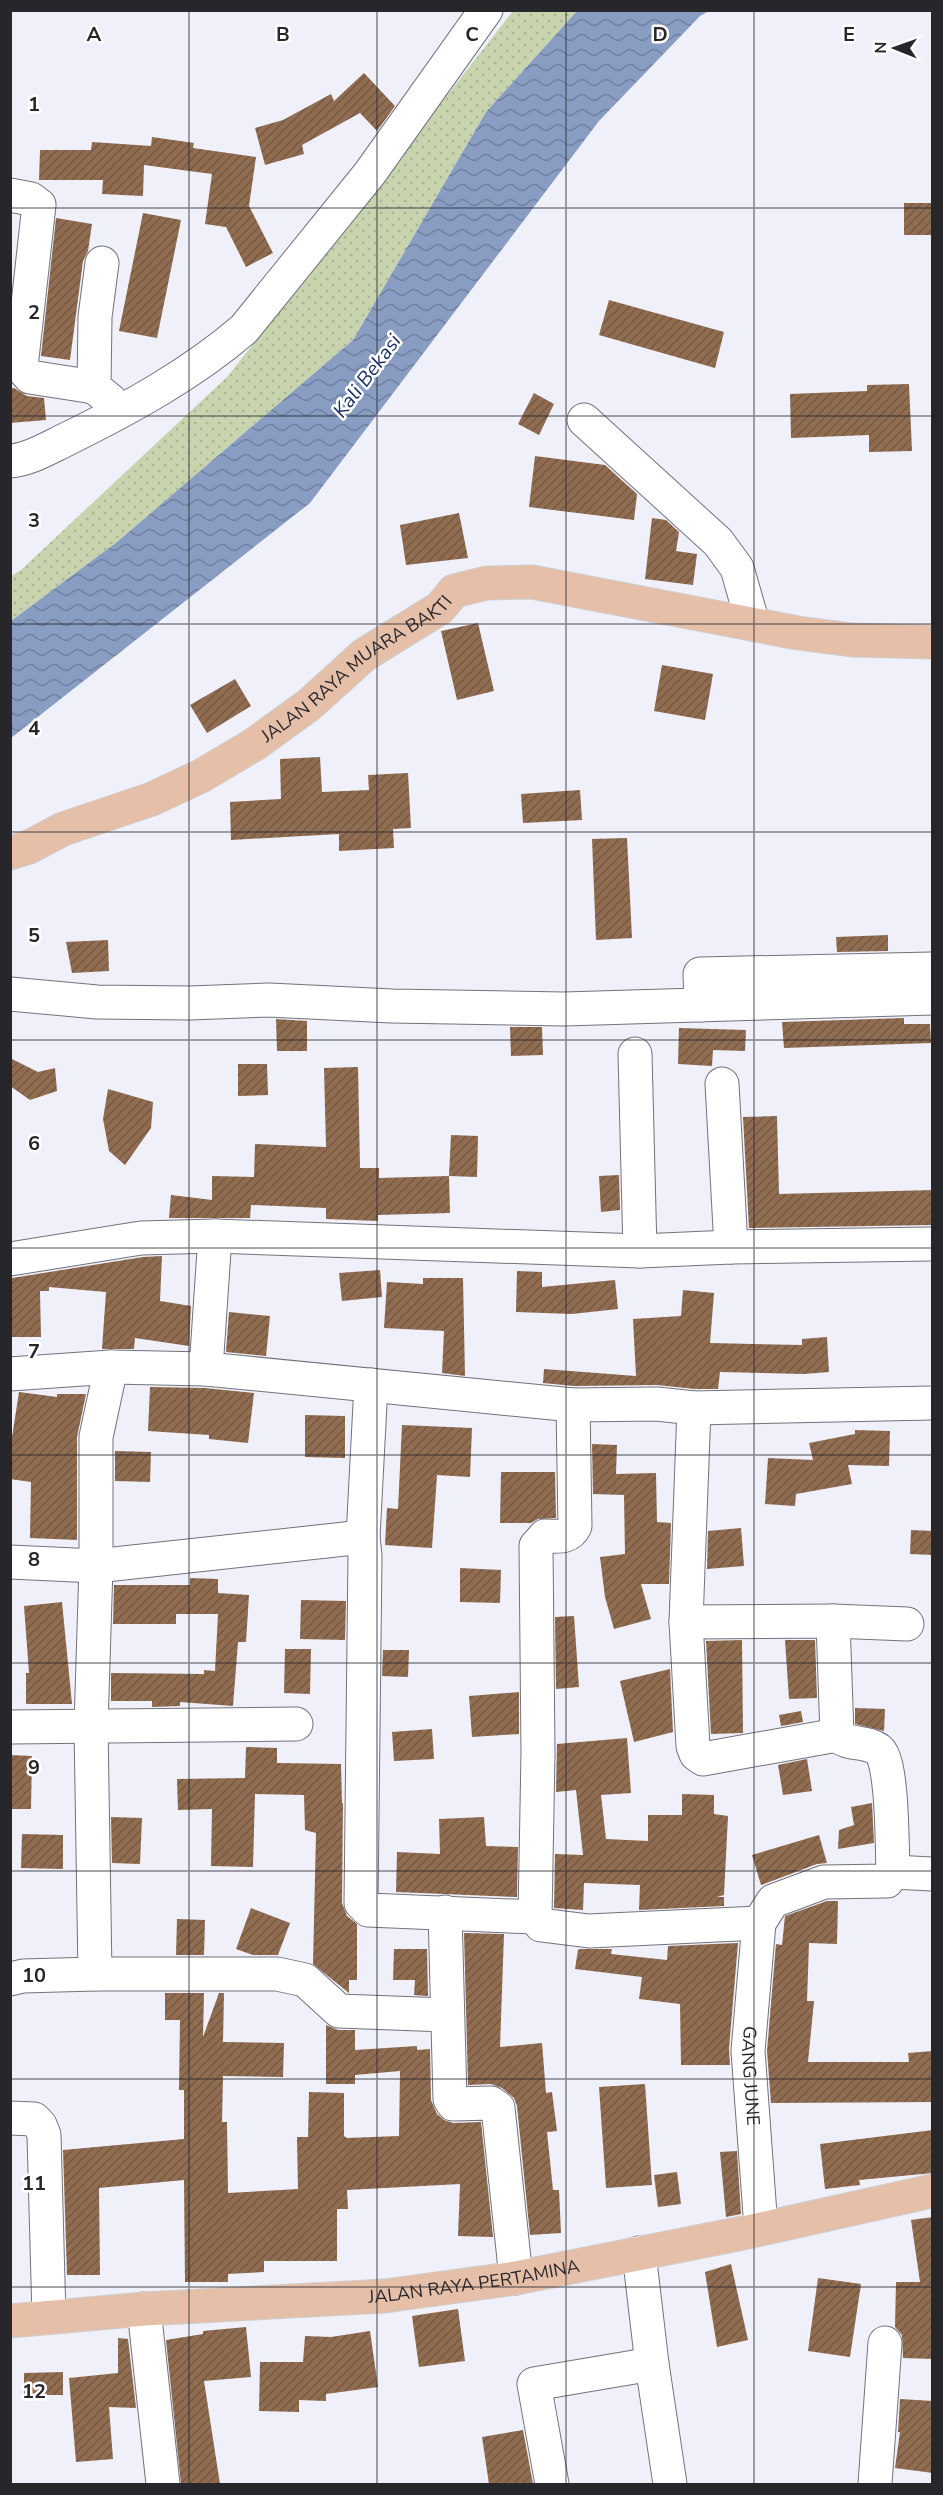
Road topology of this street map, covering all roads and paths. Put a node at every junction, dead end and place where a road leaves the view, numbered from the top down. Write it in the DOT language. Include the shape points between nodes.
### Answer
graph roads {
  1 [pos="486,10"];
  2 [pos="10,195"];
  3 [pos="102,263"];
  4 [pos="94,387"];
  5 [pos="125,409"];
  6 [pos="584,420"];
  7 [pos="10,461"];
  8 [pos="753,624"];
  9 [pos="933,642"];
  10 [pos="10,853"];
  11 [pos="923,984"];
  12 [pos="10,994"];
  13 [pos="635,1054"];
  14 [pos="722,1084"];
  15 [pos="215,1236"];
  16 [pos="933,1244"];
  17 [pos="731,1247"];
  18 [pos="640,1251"];
  19 [pos="10,1259"];
  20 [pos="111,1367"];
  21 [pos="206,1369"];
  22 [pos="10,1374"];
  23 [pos="371,1386"];
  24 [pos="933,1403"];
  25 [pos="573,1405"];
  26 [pos="694,1408"];
  27 [pos="363,1537"];
  28 [pos="10,1562"];
  29 [pos="96,1566"];
  30 [pos="833,1621"];
  31 [pos="686,1622"];
  32 [pos="907,1624"];
  33 [pos="297,1724"];
  34 [pos="10,1726"];
  35 [pos="91,1726"];
  36 [pos="837,1735"];
  37 [pos="893,1872"];
  38 [pos="933,1874"];
  39 [pos="445,1912"];
  40 [pos="535,1917"];
  41 [pos="759,1923"];
  42 [pos="95,1974"];
  43 [pos="10,1979"];
  44 [pos="446,2015"];
  45 [pos="10,2118"];
  46 [pos="933,2191"];
  47 [pos="761,2228"];
  48 [pos="639,2253"];
  49 [pos="516,2277"];
  50 [pos="144,2310"];
  51 [pos="49,2317"];
  52 [pos="10,2320"];
  53 [pos="885,2343"];
  54 [pos="652,2364"];
  55 [pos="163,2484"];
  56 [pos="552,2484"];
  57 [pos="670,2484"];
  58 [pos="875,2484"];
  1 -- 5 [label="street" via="370,173 244,329 220,349"];
  2 -- 4 [label="street" via="31,199 39,205 21,367 30,377"];
  3 -- 4 [label="street" via="95,318"];
  4 -- 5 [label="street"];
  5 -- 7 [label="street" via="51,447"];
  6 -- 8 [label="street" via="718,542 738,568"];
  8 -- 9 [label="main road, JALAN RAYA MUARA BAKTI" via="852,640"];
  8 -- 10 [label="main road, JALAN RAYA MUARA BAKTI" via="532,582 487,583 454,591 440,608 364,655 310,704 255,744 201,776 153,799 63,829"];
  11 -- 12 [label="street" via="701,996 564,1009 269,1000 97,1002"];
  13 -- 18 [label="street"];
  14 -- 17 [label="street"];
  15 -- 18 [label="street"];
  15 -- 19 [label="street" via="141,1238"];
  15 -- 21 [label="street"];
  16 -- 17 [label="street"];
  17 -- 18 [label="street"];
  20 -- 21 [label="street"];
  20 -- 22 [label="street"];
  20 -- 29 [label="street" via="96,1437"];
  21 -- 23 [label="street"];
  23 -- 25 [label="street"];
  23 -- 27 [label="street"];
  24 -- 26 [label="street"];
  25 -- 26 [label="street" via="657,1404"];
  25 -- 40 [label="street" via="575,1526 566,1536 544,1536 536,1546"];
  26 -- 31 [label="street"];
  27 -- 29 [label="street"];
  27 -- 39 [label="street" via="361,1903 368,1910"];
  28 -- 29 [label="street"];
  29 -- 35 [label="street"];
  30 -- 31 [label="street"];
  30 -- 32 [label="street"];
  30 -- 36 [label="street"];
  31 -- 36 [label="street" via="696,1755 703,1759"];
  33 -- 35 [label="street"];
  34 -- 35 [label="street"];
  35 -- 42 [label="street"];
  36 -- 37 [label="street" via="842,1741 872,1745 882,1751 886,1760"];
  37 -- 38 [label="street"];
  37 -- 41 [label="street" via="887,1881 824,1882 773,1900"];
  39 -- 40 [label="street"];
  39 -- 44 [label="street"];
  40 -- 41 [label="street" via="541,1925 589,1931"];
  41 -- 47 [label="street, GANG JUNE" via="748,2051"];
  42 -- 43 [label="street"];
  42 -- 44 [label="street" via="278,1974 304,1980 339,2011"];
  44 -- 49 [label="street" via="451,2103 491,2103 498,2108"];
  45 -- 51 [label="street" via="34,2119 44,2135"];
  46 -- 47 [label="main road, JALAN RAYA PERTAMINA"];
  47 -- 48 [label="main road, JALAN RAYA PERTAMINA"];
  48 -- 49 [label="main road, JALAN RAYA PERTAMINA"];
  48 -- 54 [label="street"];
  49 -- 50 [label="main road, JALAN RAYA PERTAMINA" via="385,2296"];
  50 -- 51 [label="main road, JALAN RAYA PERTAMINA"];
  50 -- 55 [label="street"];
  51 -- 52 [label="main road, JALAN RAYA PERTAMINA"];
  53 -- 58 [label="street"];
  54 -- 56 [label="street" via="534,2384"];
  54 -- 57 [label="street"];
}
